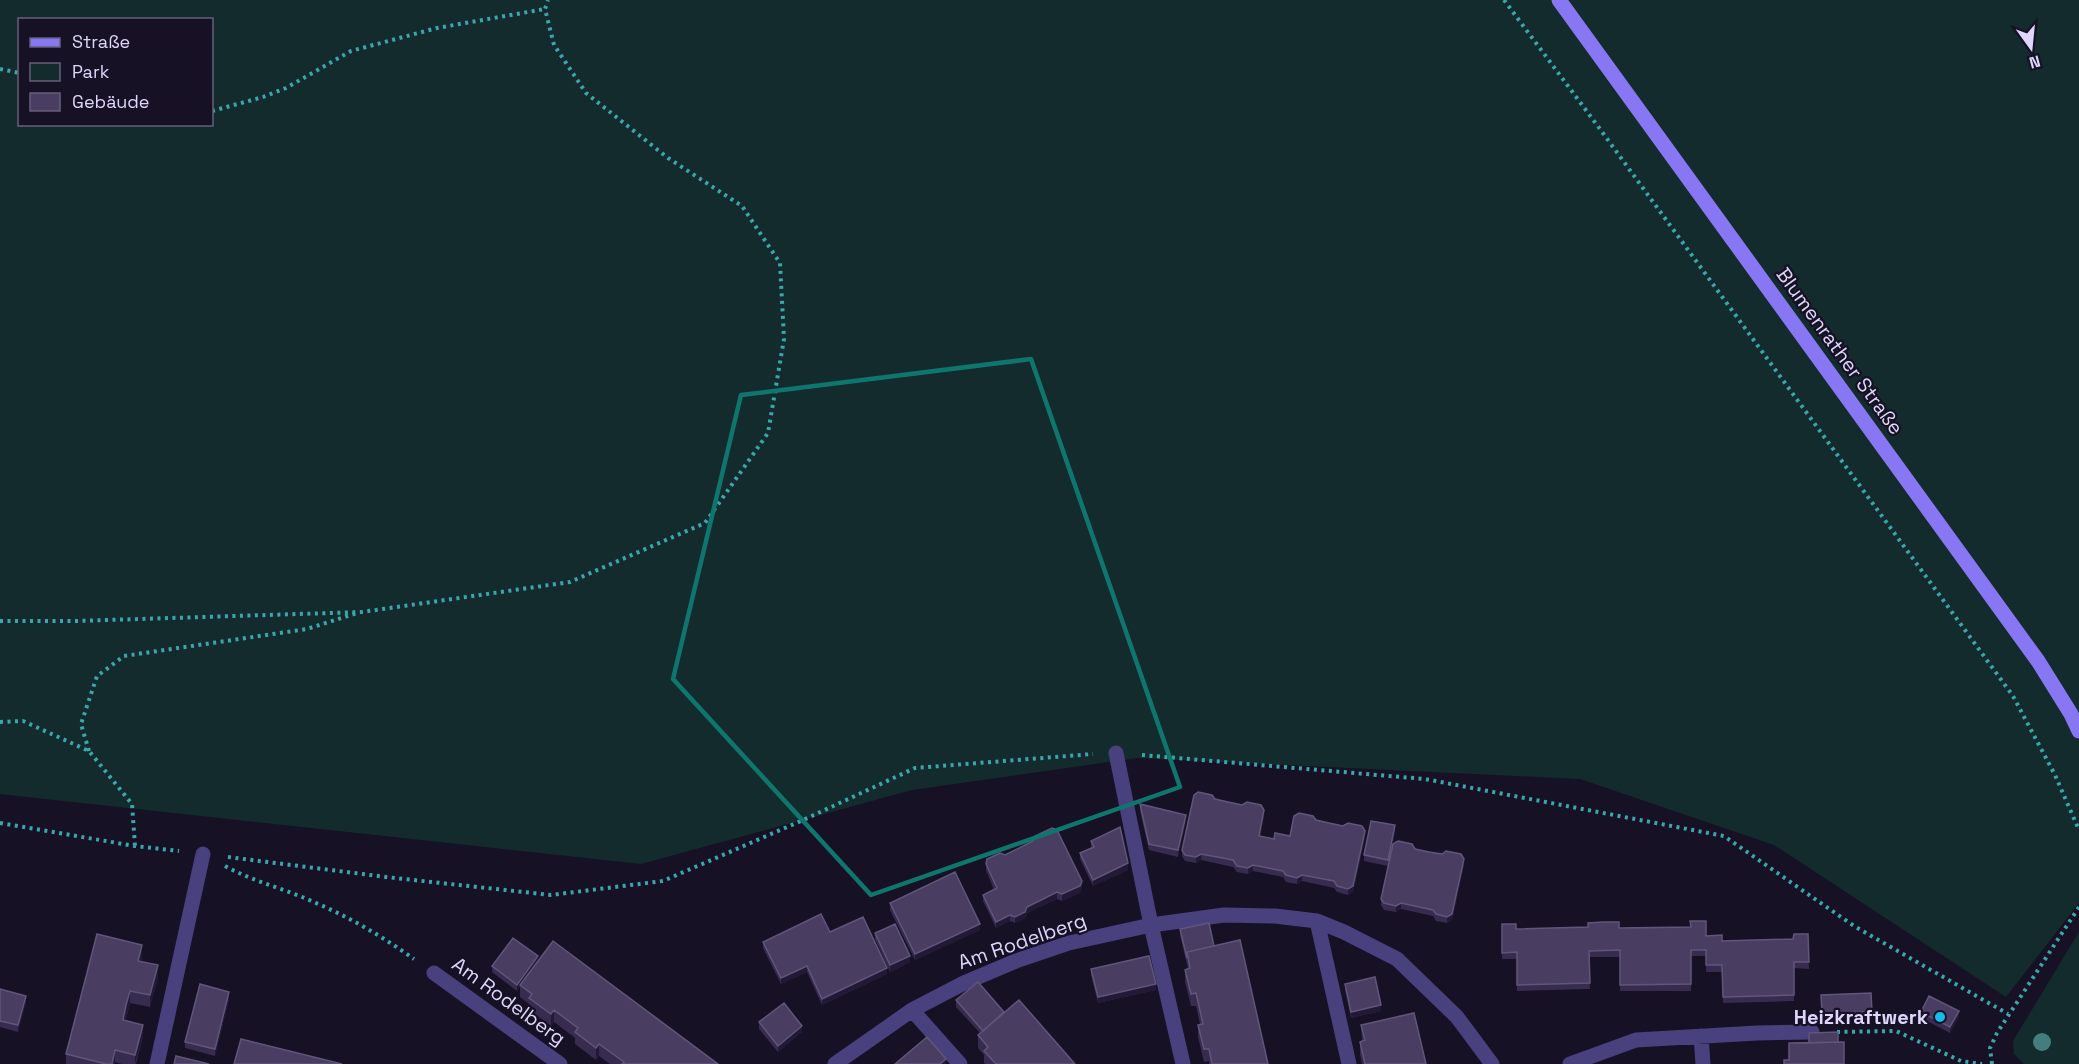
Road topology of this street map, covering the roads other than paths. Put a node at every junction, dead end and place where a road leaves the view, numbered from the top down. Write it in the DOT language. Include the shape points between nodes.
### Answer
graph roads {
  1 [pos="1559,0"];
  2 [pos="2079,731"];
  3 [pos="1116,753"];
  4 [pos="203,854"];
  5 [pos="1317,921"];
  6 [pos="1151,925"];
  7 [pos="434,973"];
  8 [pos="912,1010"];
  9 [pos="1812,1032"];
  10 [pos="1701,1036"];
  11 [pos="157,1064"];
  12 [pos="560,1064"];
  13 [pos="835,1064"];
  14 [pos="960,1064"];
  15 [pos="1183,1064"];
  16 [pos="1349,1064"];
  17 [pos="1492,1064"];
  18 [pos="1570,1064"];
  19 [pos="1703,1064"];
  1 -- 2 [label="street, Blumenrather Straße" via="2038,661"];
  3 -- 6 [label="street"];
  4 -- 11 [label="street"];
  5 -- 6 [label="street, Am Rodelberg" via="1224,915"];
  5 -- 16 [label="street"];
  5 -- 17 [label="street, Am Rodelberg" via="1396,959 1457,1017"];
  6 -- 8 [label="street, Am Rodelberg" via="1068,943 1017,961"];
  6 -- 15 [label="street"];
  7 -- 12 [label="street, Am Rodelberg"];
  8 -- 13 [label="street, Am Rodelberg"];
  8 -- 14 [label="street"];
  9 -- 10 [label="street"];
  10 -- 18 [label="street" via="1636,1040"];
  10 -- 19 [label="street"];
}
